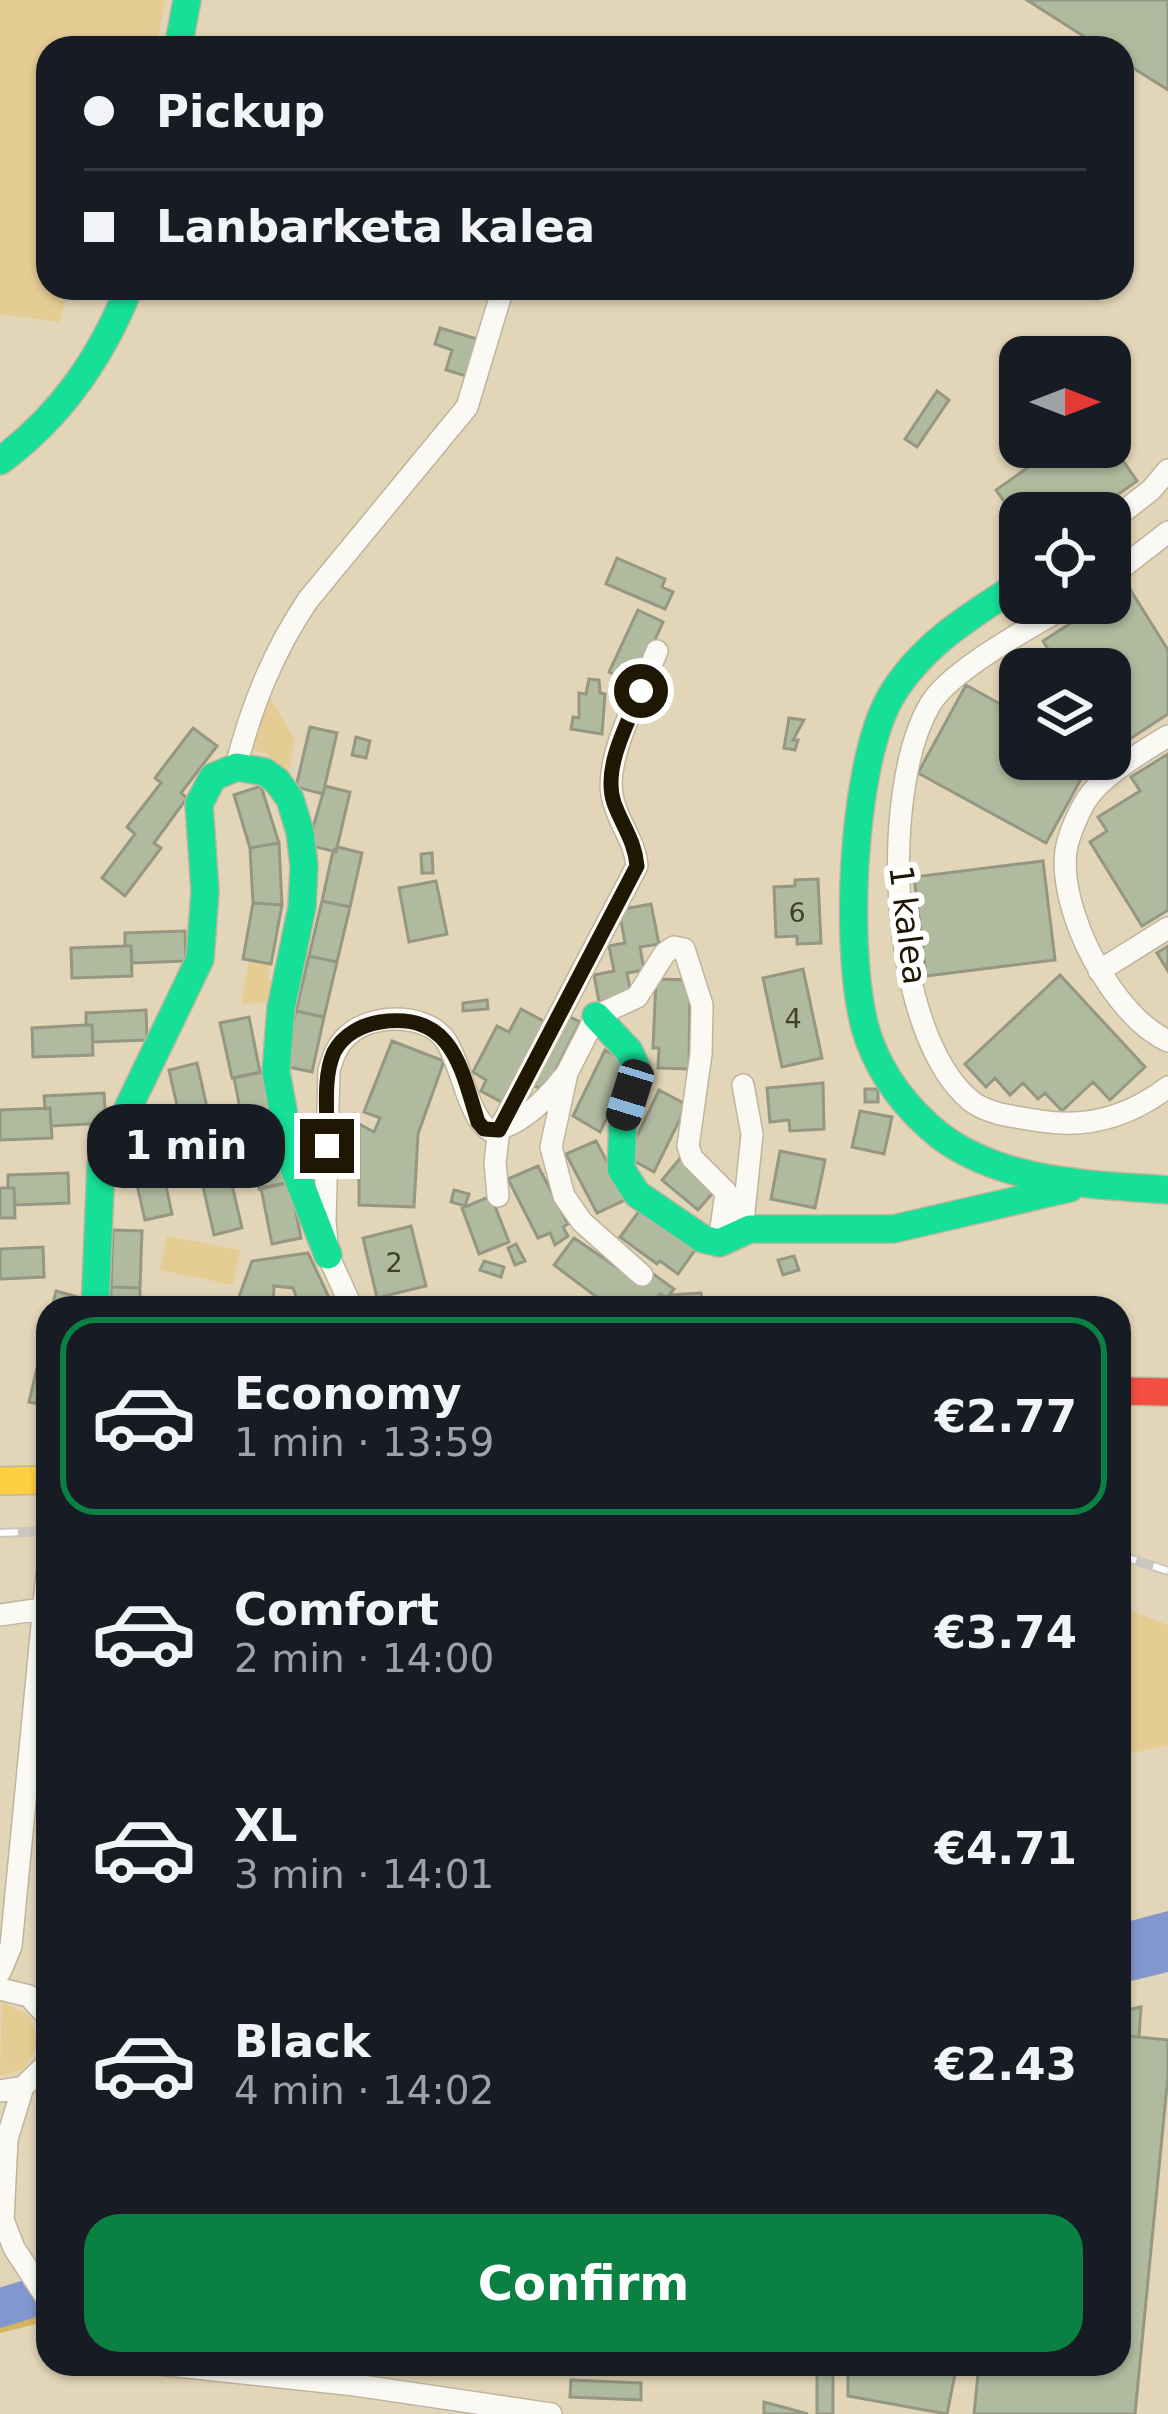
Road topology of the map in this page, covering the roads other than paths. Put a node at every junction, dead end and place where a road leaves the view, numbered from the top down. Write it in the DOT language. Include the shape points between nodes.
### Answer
graph roads {
  1 [pos="187,0"];
  2 [pos="180,36"];
  3 [pos="123,300"];
  4 [pos="499,300"];
  5 [pos="0,461"];
  6 [pos="1168,470"];
  7 [pos="1131,506"];
  8 [pos="1168,532"];
  9 [pos="1131,561"];
  10 [pos="999,598"];
  11 [pos="1037,624"];
  12 [pos="657,651"];
  13 [pos="1168,736"];
  14 [pos="236,766"];
  15 [pos="1168,928"];
  16 [pos="1100,971"];
  17 [pos="596,1016"];
  18 [pos="1168,1041"];
  19 [pos="567,1073"];
  20 [pos="743,1084"];
  21 [pos="1168,1087"];
  22 [pos="499,1130"];
  23 [pos="1100,1182"];
  24 [pos="1168,1190"];
  25 [pos="498,1196"];
  26 [pos="731,1238"];
  27 [pos="328,1255"];
  28 [pos="642,1275"];
  29 [pos="95,1296"];
  30 [pos="347,1296"];
  31 [pos="1131,1391"];
  32 [pos="1168,1392"];
  33 [pos="36,1480"];
  34 [pos="0,1481"];
  35 [pos="36,1610"];
  36 [pos="0,1615"];
  37 [pos="36,1705"];
  38 [pos="11,1946"];
  39 [pos="0,1972"];
  40 [pos="0,1989"];
  41 [pos="36,1995"];
  42 [pos="36,2006"];
  43 [pos="36,2075"];
  44 [pos="23,2087"];
  45 [pos="0,2091"];
  46 [pos="2,2216"];
  47 [pos="36,2282"];
  48 [pos="270,2376"];
  49 [pos="551,2414"];
  1 -- 2 [label="street"];
  3 -- 5 [label="street" via="58,409"];
  4 -- 14 [label="street" via="467,407 287,632 266,670"];
  6 -- 7 [label="street"];
  8 -- 9 [label="street"];
  10 -- 23 [label="street" via="926,650 890,698 869,748 852,929 856,999 887,1075 942,1137 996,1166"];
  11 -- 21 [label="street, 1 kalea" via="933,698 914,736 898,830 901,928 930,1044 943,1072 974,1103 1004,1115 1064,1125 1110,1120"];
  12 -- 22 [label="street" via="611,772 637,866"];
  13 -- 16 [label="street" via="1088,796 1066,850 1070,901"];
  14 -- 27 [label="street" via="253,766 286,790 301,837 303,905 280,1012 276,1098"];
  14 -- 29 [label="street" via="206,782 198,806 206,923 200,958 100,1164"];
  15 -- 16 [label="street"];
  16 -- 18 [label="street"];
  17 -- 19 [label="street"];
  17 -- 26 [label="street" via="637,1069 621,1169 638,1194 703,1239"];
  17 -- 26 [label="street" via="638,997 665,953 684,950 702,1005 688,1146 726,1192"];
  19 -- 22 [label="street" via="545,1100"];
  19 -- 28 [label="street" via="550,1147 564,1196"];
  20 -- 26 [label="street" via="752,1134"];
  22 -- 25 [label="street"];
  22 -- 27 [label="street" via="478,1122 444,1036 419,1021 353,1031 329,1071"];
  23 -- 24 [label="street"];
  23 -- 26 [label="street" via="893,1229"];
  27 -- 30 [label="street"];
  31 -- 32 [label="street"];
  33 -- 34 [label="street"];
  35 -- 36 [label="street"];
  37 -- 38 [label="street"];
  38 -- 39 [label="street"];
  38 -- 41 [label="street"];
  40 -- 42 [label="street"];
  43 -- 44 [label="street"];
  44 -- 45 [label="street"];
  44 -- 46 [label="street" via="7,2139"];
  46 -- 47 [label="street"];
  48 -- 49 [label="street"];
}
